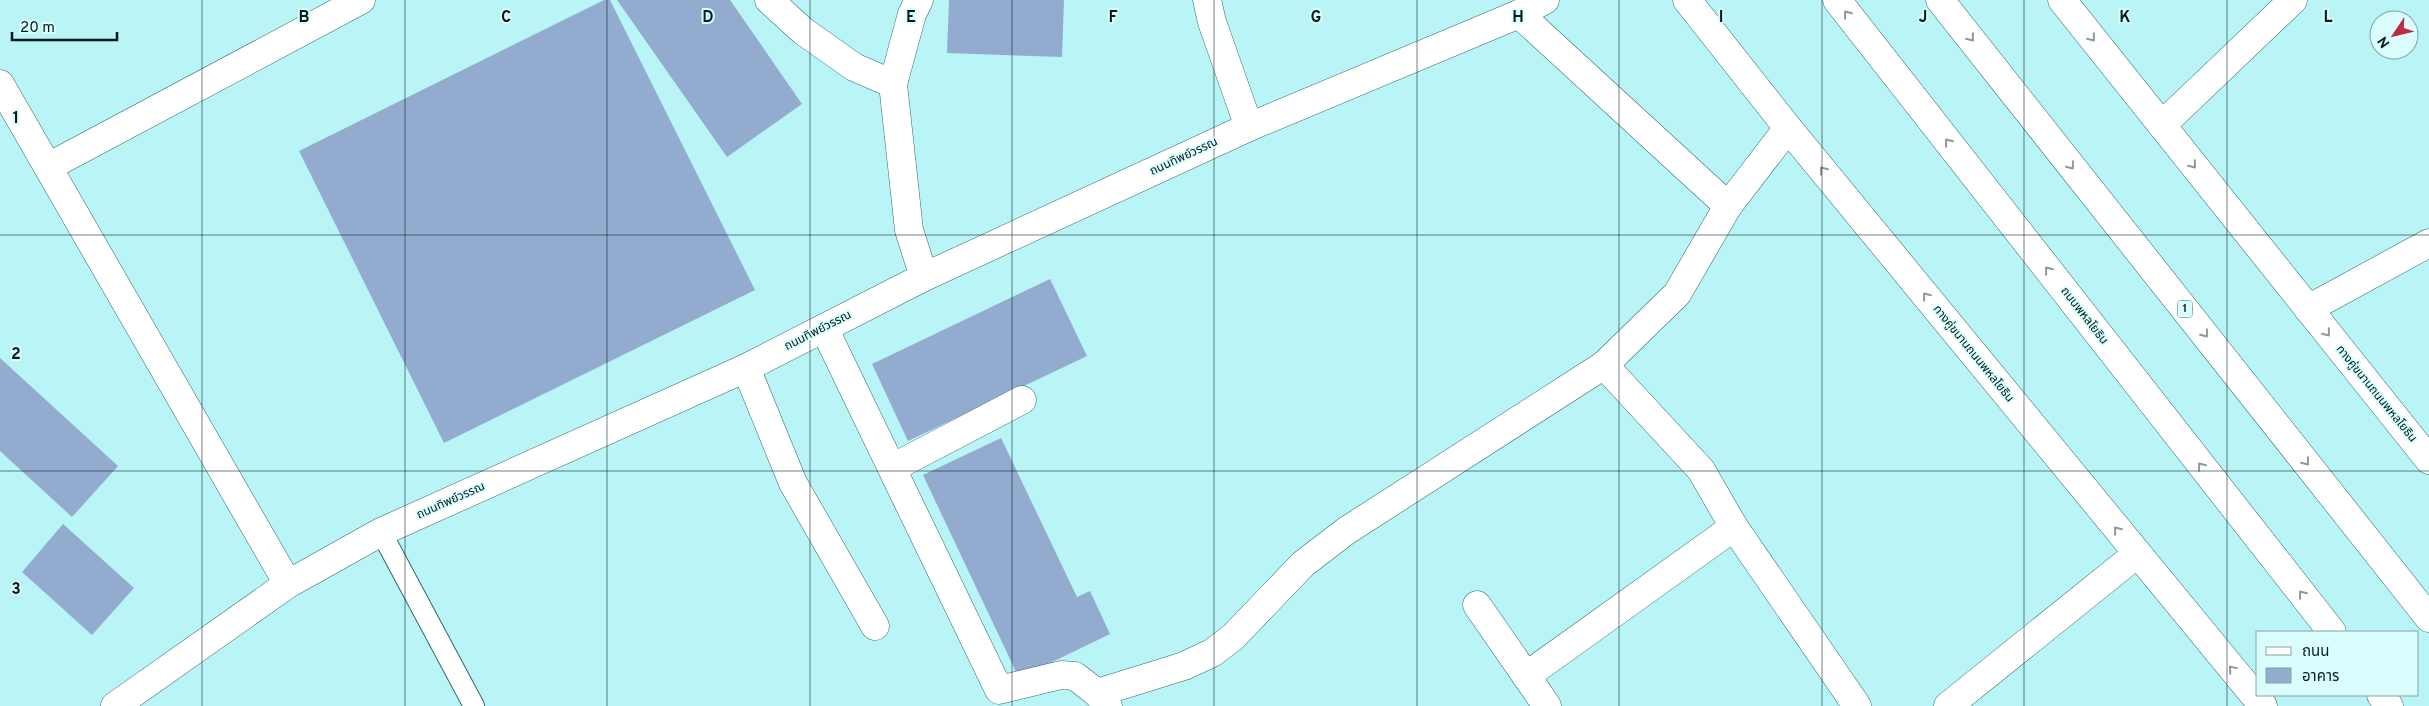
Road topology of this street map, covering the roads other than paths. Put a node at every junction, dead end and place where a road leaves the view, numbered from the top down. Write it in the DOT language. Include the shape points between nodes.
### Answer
graph roads {
  1 [pos="361,0"];
  2 [pos="768,0"];
  3 [pos="919,0"];
  4 [pos="1207,0"];
  5 [pos="1545,0"];
  6 [pos="1687,0"];
  7 [pos="1836,0"];
  8 [pos="1940,0"];
  9 [pos="2062,0"];
  10 [pos="2292,0"];
  11 [pos="1519,14"];
  12 [pos="0,84"];
  13 [pos="893,84"];
  14 [pos="2162,125"];
  15 [pos="1249,127"];
  16 [pos="1788,128"];
  17 [pos="48,168"];
  18 [pos="1728,206"];
  19 [pos="2429,243"];
  20 [pos="924,277"];
  21 [pos="2308,309"];
  22 [pos="824,328"];
  23 [pos="1604,365"];
  24 [pos="746,368"];
  25 [pos="1022,400"];
  26 [pos="2429,460"];
  27 [pos="892,468"];
  28 [pos="1734,527"];
  29 [pos="381,532"];
  30 [pos="2136,554"];
  31 [pos="288,584"];
  32 [pos="1477,605"];
  33 [pos="2429,618"];
  34 [pos="875,626"];
  35 [pos="2331,631"];
  36 [pos="1526,676"];
  37 [pos="2382,696"];
  38 [pos="1102,699"];
  39 [pos="115,706"];
  40 [pos="474,706"];
  41 [pos="1546,706"];
  42 [pos="1857,706"];
  43 [pos="1948,706"];
  44 [pos="2263,706"];
  45 [pos="2390,706"];
  1 -- 17 [label="main road"];
  2 -- 13 [label="main road" via="803,31 854,66"];
  3 -- 13 [label="main road" via="912,14"];
  4 -- 15 [label="main road"];
  5 -- 11 [label="main road, ถนนทิพย์วรรณ"];
  6 -- 16 [label="main road, ทางคู่ขนานถนนพหลโยธิน"];
  35 -- 7 [label="main road, ถนนพหลโยธิน, one-way"];
  8 -- 33 [label="main road, 1, one-way"];
  9 -- 14 [label="main road, ทางคู่ขนานถนนพหลโยธิน, one-way"];
  10 -- 14 [label="main road"];
  11 -- 15 [label="main road, ถนนทิพย์วรรณ"];
  11 -- 18 [label="main road"];
  12 -- 17 [label="main road"];
  13 -- 20 [label="main road" via="909,230"];
  14 -- 21 [label="main road, ทางคู่ขนานถนนพหลโยธิน, one-way"];
  15 -- 20 [label="main road, ถนนทิพย์วรรณ"];
  16 -- 18 [label="main road"];
  30 -- 16 [label="main road, ทางคู่ขนานถนนพหลโยธิน, one-way"];
  17 -- 31 [label="main road"];
  18 -- 23 [label="main road" via="1678,294"];
  19 -- 21 [label="main road"];
  20 -- 22 [label="main road, ถนนทิพย์วรรณ"];
  21 -- 26 [label="main road, ทางคู่ขนานถนนพหลโยธิน, one-way"];
  22 -- 24 [label="main road, ถนนทิพย์วรรณ"];
  22 -- 27 [label="main road"];
  23 -- 28 [label="main road" via="1701,470"];
  23 -- 38 [label="main road" via="1346,531 1303,564 1233,638 1212,653"];
  24 -- 29 [label="main road, ถนนทิพย์วรรณ"];
  24 -- 34 [label="main road" via="793,483"];
  25 -- 27 [label="main road"];
  27 -- 38 [label="main road" via="999,690 1061,675 1075,676"];
  28 -- 36 [label="main road"];
  28 -- 42 [label="main road"];
  29 -- 31 [label="main road, ถนนทิพย์วรรณ"];
  29 -- 40 [label="lane"];
  30 -- 43 [label="main road"];
  44 -- 30 [label="main road, ทางคู่ขนานถนนพหลโยธิน, one-way"];
  31 -- 39 [label="main road, ถนนทิพย์วรรณ"];
  32 -- 36 [label="main road"];
  36 -- 41 [label="main road"];
  37 -- 45 [label="main road"];
}
